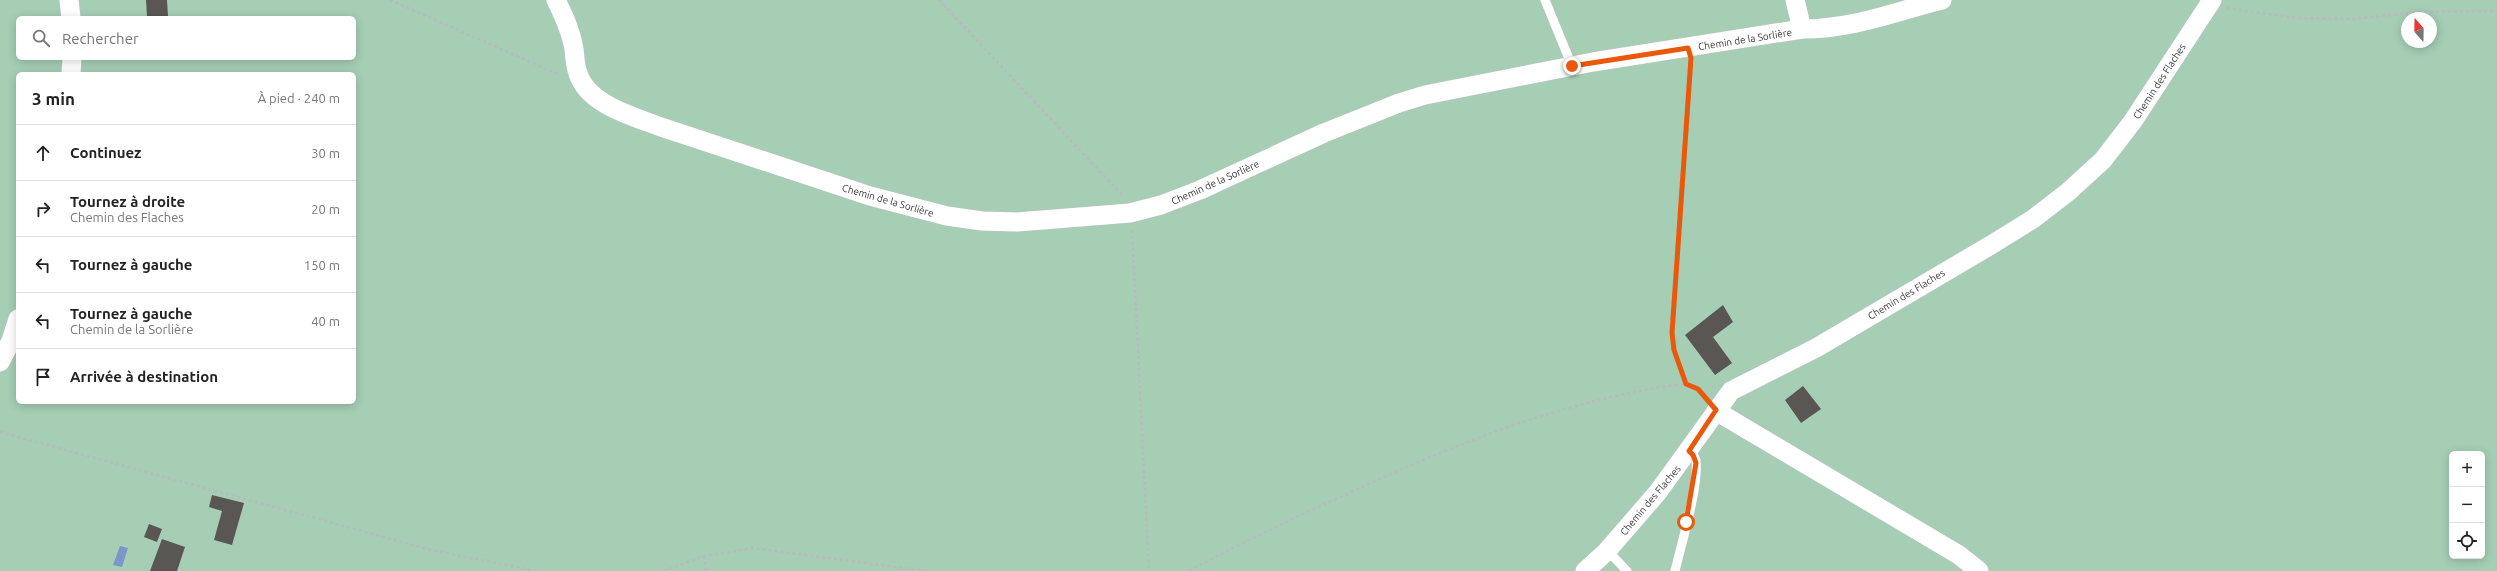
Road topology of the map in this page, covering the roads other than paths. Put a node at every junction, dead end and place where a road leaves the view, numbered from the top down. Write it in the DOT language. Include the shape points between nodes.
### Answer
graph roads {
  1 [pos="69,0"];
  2 [pos="556,0"];
  3 [pos="1545,0"];
  4 [pos="1795,0"];
  5 [pos="1942,0"];
  6 [pos="2211,2"];
  7 [pos="71,16"];
  8 [pos="1802,29"];
  9 [pos="72,60"];
  10 [pos="1572,66"];
  11 [pos="71,72"];
  12 [pos="16,324"];
  13 [pos="0,362"];
  14 [pos="1716,410"];
  15 [pos="1689,451"];
  16 [pos="1607,550"];
  17 [pos="1585,571"];
  18 [pos="1627,571"];
  19 [pos="1675,571"];
  20 [pos="1979,571"];
  1 -- 7 [label="street"];
  2 -- 10 [label="street, Chemin de la Sorlière" via="570,32 578,75 585,87 600,100 646,121 911,208 947,216 1003,221 1130,213 1161,205 1399,103 1460,87"];
  3 -- 10 [label="lane"];
  4 -- 8 [label="street"];
  5 -- 8 [label="street, Chemin de la Sorlière" via="1856,25"];
  6 -- 14 [label="street, Chemin des Flaches" via="2103,160 2068,192 2033,219 1991,245 1816,348 1731,392"];
  8 -- 10 [label="street, Chemin de la Sorlière"];
  9 -- 11 [label="street"];
  12 -- 13 [label="street"];
  14 -- 15 [label="street, Chemin des Flaches"];
  14 -- 20 [label="street" via="1959,555"];
  15 -- 16 [label="street, Chemin des Flaches" via="1658,492"];
  15 -- 19 [label="lane" via="1695,458 1695,475"];
  16 -- 17 [label="street, Chemin des Flaches"];
  16 -- 18 [label="lane"];
}
